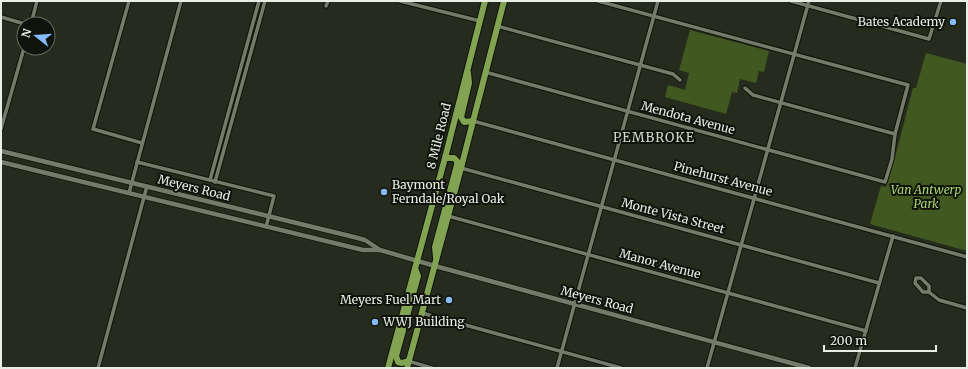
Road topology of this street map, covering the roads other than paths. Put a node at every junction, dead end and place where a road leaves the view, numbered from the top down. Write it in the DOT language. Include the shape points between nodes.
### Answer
graph roads {
  1 [pos="38,1"];
  2 [pos="129,1"];
  3 [pos="181,1"];
  4 [pos="259,1"];
  5 [pos="265,1"];
  6 [pos="328,1"];
  7 [pos="400,1"];
  8 [pos="485,1"];
  9 [pos="504,1"];
  10 [pos="598,1"];
  11 [pos="658,1"];
  12 [pos="791,1"];
  13 [pos="809,1"];
  14 [pos="941,1"];
  15 [pos="326,6"];
  16 [pos="808,6"];
  17 [pos="257,10"];
  18 [pos="262,11"];
  19 [pos="33,16"];
  20 [pos="654,16"];
  21 [pos="1,17"];
  22 [pos="16,21"];
  23 [pos="480,21"];
  24 [pos="497,26"];
  25 [pos="247,44"];
  26 [pos="253,46"];
  27 [pos="794,55"];
  28 [pos="22,56"];
  29 [pos="468,65"];
  30 [pos="641,65"];
  31 [pos="485,72"];
  32 [pos="238,78"];
  33 [pos="243,80"];
  34 [pos="680,80"];
  35 [pos="745,88"];
  36 [pos="781,103"];
  37 [pos="628,112"];
  38 [pos="473,121"];
  39 [pos="1,129"];
  40 [pos="895,134"];
  41 [pos="142,143"];
  42 [pos="220,143"];
  43 [pos="226,144"];
  44 [pos="768,150"];
  45 [pos="1,151"];
  46 [pos="445,158"];
  47 [pos="615,159"];
  48 [pos="1,162"];
  49 [pos="137,162"];
  50 [pos="461,168"];
  51 [pos="210,180"];
  52 [pos="215,182"];
  53 [pos="131,183"];
  54 [pos="147,186"];
  55 [pos="129,193"];
  56 [pos="144,197"];
  57 [pos="755,198"];
  58 [pos="602,207"];
  59 [pos="268,216"];
  60 [pos="448,216"];
  61 [pos="266,227"];
  62 [pos="893,236"];
  63 [pos="741,245"];
  64 [pos="380,250"];
  65 [pos="588,255"];
  66 [pos="967,257"];
  67 [pos="437,259"];
  68 [pos="417,260"];
  69 [pos="435,266"];
  70 [pos="415,268"];
  71 [pos="879,283"];
  72 [pos="929,292"];
  73 [pos="728,293"];
  74 [pos="575,304"];
  75 [pos="967,308"];
  76 [pos="422,314"];
  77 [pos="866,331"];
  78 [pos="715,342"];
  79 [pos="562,352"];
  80 [pos="408,365"];
  81 [pos="98,368"];
  82 [pos="388,368"];
  83 [pos="432,368"];
  84 [pos="557,368"];
  85 [pos="620,368"];
  86 [pos="708,368"];
  87 [pos="809,368"];
  88 [pos="855,368"];
  1 -- 19 [label="street"];
  2 -- 41 [label="street" via="93,129"];
  3 -- 41 [label="street"];
  4 -- 17 [label="street"];
  5 -- 18 [label="street"];
  6 -- 15 [label="street"];
  7 -- 23 [label="street"];
  8 -- 23 [label="highway, 8 Mile Road"];
  9 -- 24 [label="highway"];
  10 -- 20 [label="street"];
  11 -- 20 [label="street"];
  12 -- 16 [label="street"];
  13 -- 16 [label="street"];
  14 -- 16 [label="street" via="929,39"];
  16 -- 27 [label="street"];
  17 -- 18 [label="street"];
  17 -- 25 [label="street"];
  18 -- 26 [label="street"];
  20 -- 27 [label="street"];
  20 -- 30 [label="street"];
  21 -- 22 [label="street"];
  23 -- 29 [label="highway, 8 Mile Road"];
  24 -- 30 [label="street"];
  24 -- 31 [label="highway"];
  25 -- 26 [label="street"];
  25 -- 32 [label="street"];
  26 -- 33 [label="street"];
  27 -- 36 [label="street"];
  27 -- 40 [label="street" via="908,85"];
  28 -- 39 [label="street"];
  29 -- 38 [label="highway" via="468,83 460,117 464,122"];
  29 -- 46 [label="highway, 8 Mile Road"];
  30 -- 34 [label="street" via="673,74"];
  30 -- 37 [label="street"];
  31 -- 37 [label="street, Mendota Avenue"];
  31 -- 38 [label="highway"];
  32 -- 33 [label="street"];
  32 -- 42 [label="street"];
  33 -- 43 [label="street"];
  35 -- 36 [label="street" via="753,95"];
  36 -- 40 [label="street"];
  36 -- 44 [label="street"];
  37 -- 44 [label="street, Mendota Avenue"];
  37 -- 47 [label="street"];
  38 -- 47 [label="street, Pinehurst Avenue"];
  38 -- 50 [label="highway"];
  40 -- 44 [label="street, Mendota Avenue" via="885,182"];
  41 -- 49 [label="street"];
  42 -- 43 [label="street"];
  42 -- 51 [label="street"];
  43 -- 52 [label="street"];
  44 -- 57 [label="street"];
  45 -- 53 [label="street, Meyers Road"];
  46 -- 67 [label="highway" via="454,158 457,165 434,248"];
  46 -- 68 [label="highway, 8 Mile Road"];
  47 -- 57 [label="street, Pinehurst Avenue"];
  47 -- 58 [label="street"];
  48 -- 55 [label="street, Meyers Road"];
  49 -- 51 [label="street"];
  49 -- 53 [label="street"];
  50 -- 58 [label="street, Monte Vista Street"];
  50 -- 60 [label="highway"];
  51 -- 52 [label="street"];
  52 -- 59 [label="street" via="274,196"];
  53 -- 54 [label="street, Meyers Road"];
  53 -- 55 [label="street"];
  54 -- 56 [label="street"];
  54 -- 59 [label="street, Meyers Road"];
  55 -- 56 [label="street, Meyers Road"];
  56 -- 61 [label="street, Meyers Road"];
  56 -- 81 [label="street"];
  57 -- 62 [label="street, Pinehurst Avenue"];
  57 -- 63 [label="street"];
  58 -- 63 [label="street, Monte Vista Street"];
  58 -- 65 [label="street"];
  59 -- 61 [label="street"];
  59 -- 64 [label="street, Meyers Road" via="365,240"];
  60 -- 65 [label="street, Manor Avenue"];
  60 -- 67 [label="highway"];
  61 -- 64 [label="street, Meyers Road" via="363,250"];
  62 -- 66 [label="street, Pinehurst Avenue"];
  62 -- 71 [label="street"];
  63 -- 71 [label="street, Monte Vista Street"];
  63 -- 73 [label="street"];
  64 -- 68 [label="street, Meyers Road"];
  65 -- 73 [label="street, Manor Avenue"];
  65 -- 74 [label="street"];
  67 -- 69 [label="highway"];
  68 -- 69 [label="street, Meyers Road"];
  68 -- 70 [label="highway, 8 Mile Road"];
  69 -- 74 [label="street, Meyers Road"];
  69 -- 76 [label="highway"];
  70 -- 80 [label="highway" via="418,276 396,356 397,360"];
  70 -- 82 [label="highway, 8 Mile Road"];
  71 -- 77 [label="street"];
  72 -- 72 [label="street" via="929,286 921,278 916,278 915,283 923,292"];
  72 -- 75 [label="street" via="939,300"];
  73 -- 77 [label="street, Manor Avenue"];
  73 -- 78 [label="street"];
  74 -- 78 [label="street, Meyers Road"];
  74 -- 79 [label="street"];
  76 -- 79 [label="street"];
  76 -- 80 [label="highway"];
  77 -- 88 [label="street"];
  78 -- 86 [label="street"];
  78 -- 87 [label="street, Meyers Road"];
  79 -- 84 [label="street"];
  79 -- 85 [label="street"];
  80 -- 83 [label="street"];
}
